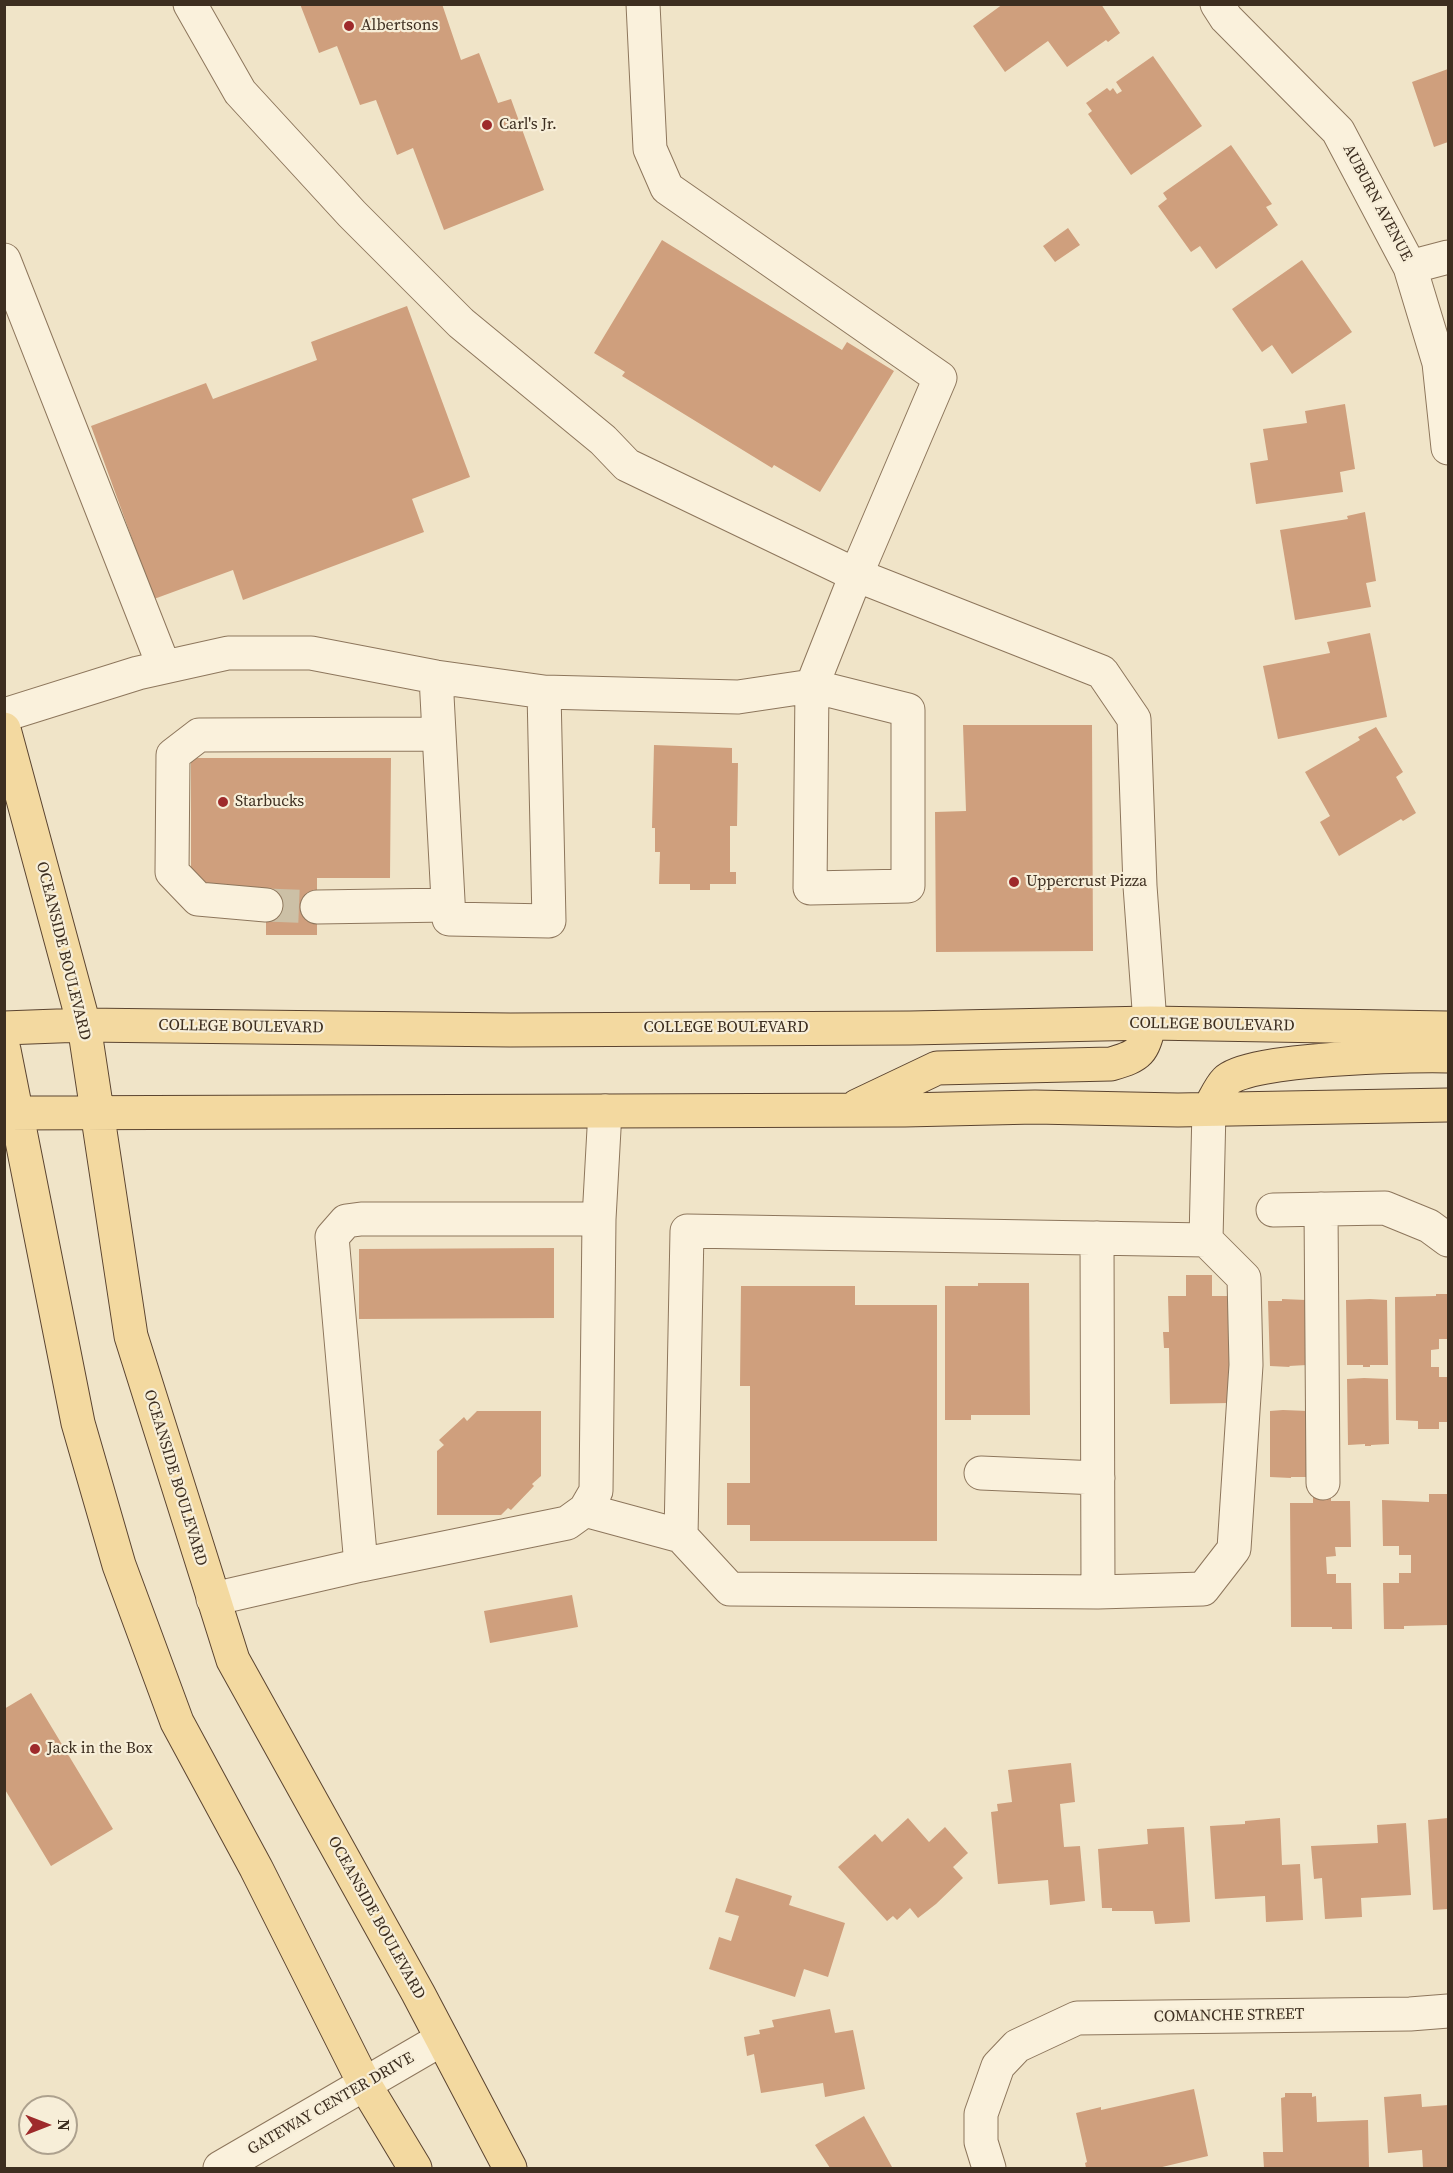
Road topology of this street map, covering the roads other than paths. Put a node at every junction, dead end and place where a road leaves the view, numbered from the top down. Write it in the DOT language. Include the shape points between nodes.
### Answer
graph roads {
  1 [pos="190,4"];
  2 [pos="643,4"];
  3 [pos="1217,4"];
  4 [pos="1449,257"];
  5 [pos="4,260"];
  6 [pos="1410,267"];
  7 [pos="1449,448"];
  8 [pos="856,575"];
  9 [pos="164,667"];
  10 [pos="436,677"];
  11 [pos="812,686"];
  12 [pos="544,692"];
  13 [pos="4,715"];
  14 [pos="4,729"];
  15 [pos="439,734"];
  16 [pos="266,905"];
  17 [pos="448,905"];
  18 [pos="317,907"];
  19 [pos="1150,1023"];
  20 [pos="84,1025"];
  21 [pos="4,1028"];
  22 [pos="1449,1028"];
  23 [pos="4,1050"];
  24 [pos="1449,1056"];
  25 [pos="1449,1105"];
  26 [pos="1209,1109"];
  27 [pos="849,1110"];
  28 [pos="605,1111"];
  29 [pos="96,1112"];
  30 [pos="11,1113"];
  31 [pos="1321,1209"];
  32 [pos="1273,1210"];
  33 [pos="599,1219"];
  34 [pos="1097,1238"];
  35 [pos="1206,1240"];
  36 [pos="1449,1240"];
  37 [pos="981,1473"];
  38 [pos="1098,1478"];
  39 [pos="1323,1483"];
  40 [pos="585,1510"];
  41 [pos="681,1536"];
  42 [pos="361,1565"];
  43 [pos="1098,1592"];
  44 [pos="213,1599"];
  45 [pos="1449,2011"];
  46 [pos="442,2038"];
  47 [pos="365,2085"];
  48 [pos="220,2169"];
  49 [pos="415,2169"];
  50 [pos="510,2169"];
  51 [pos="989,2169"];
  1 -- 8 [label="street" via="240,92 460,323 603,440 627,465"];
  2 -- 8 [label="street" via="650,149 667,188 940,378"];
  3 -- 6 [label="street, AUBURN AVENUE" via="1226,18 1338,131"];
  4 -- 6 [label="street"];
  5 -- 9 [label="street"];
  6 -- 7 [label="street, AUBURN AVENUE" via="1439,363"];
  8 -- 11 [label="street"];
  8 -- 19 [label="street" via="1101,672 1134,719"];
  9 -- 10 [label="street" via="228,653 311,653"];
  9 -- 13 [label="street"];
  10 -- 12 [label="street"];
  10 -- 15 [label="street"];
  11 -- 11 [label="street" via="908,710 908,886 810,888"];
  11 -- 12 [label="street" via="738,697"];
  12 -- 17 [label="street" via="549,921 449,919"];
  14 -- 20 [label="main road, OCEANSIDE BOULEVARD"];
  15 -- 16 [label="street" via="199,735 173,755 172,872 198,899"];
  15 -- 17 [label="street"];
  17 -- 18 [label="street"];
  19 -- 20 [label="main road, COLLEGE BOULEVARD" via="510,1030"];
  19 -- 22 [label="main road, COLLEGE BOULEVARD"];
  19 -- 27 [label="main road" via="1143,1047 1131,1058 1111,1064 937,1068"];
  20 -- 21 [label="main road, COLLEGE BOULEVARD"];
  20 -- 29 [label="main road, OCEANSIDE BOULEVARD"];
  23 -- 30 [label="main road"];
  24 -- 26 [label="main road" via="1320,1061 1261,1068 1226,1080"];
  25 -- 26 [label="main road"];
  26 -- 27 [label="main road"];
  26 -- 35 [label="street"];
  27 -- 28 [label="main road"];
  28 -- 29 [label="main road"];
  28 -- 33 [label="street"];
  29 -- 30 [label="main road"];
  29 -- 44 [label="main road, OCEANSIDE BOULEVARD" via="131,1336"];
  30 -- 47 [label="main road" via="78,1422 119,1565 177,1722 256,1868"];
  31 -- 32 [label="street"];
  31 -- 36 [label="street" via="1384,1208 1429,1226"];
  31 -- 39 [label="street"];
  33 -- 40 [label="street" via="596,1491"];
  33 -- 42 [label="street" via="361,1219 346,1221 332,1237"];
  34 -- 35 [label="street"];
  34 -- 38 [label="street"];
  34 -- 41 [label="street" via="687,1231"];
  35 -- 43 [label="street" via="1244,1278 1246,1365 1234,1549 1203,1589"];
  37 -- 38 [label="street"];
  38 -- 43 [label="street"];
  40 -- 41 [label="street"];
  40 -- 42 [label="street" via="567,1523"];
  41 -- 43 [label="street" via="730,1589"];
  42 -- 44 [label="street"];
  44 -- 46 [label="main road, OCEANSIDE BOULEVARD" via="232,1660"];
  45 -- 51 [label="street, COMANCHE STREET" via="1077,2018 1017,2046 998,2066 981,2114 981,2142"];
  46 -- 47 [label="street, GATEWAY CENTER DRIVE"];
  46 -- 50 [label="main road, OCEANSIDE BOULEVARD"];
  47 -- 48 [label="street, GATEWAY CENTER DRIVE"];
  47 -- 49 [label="main road"];
}
